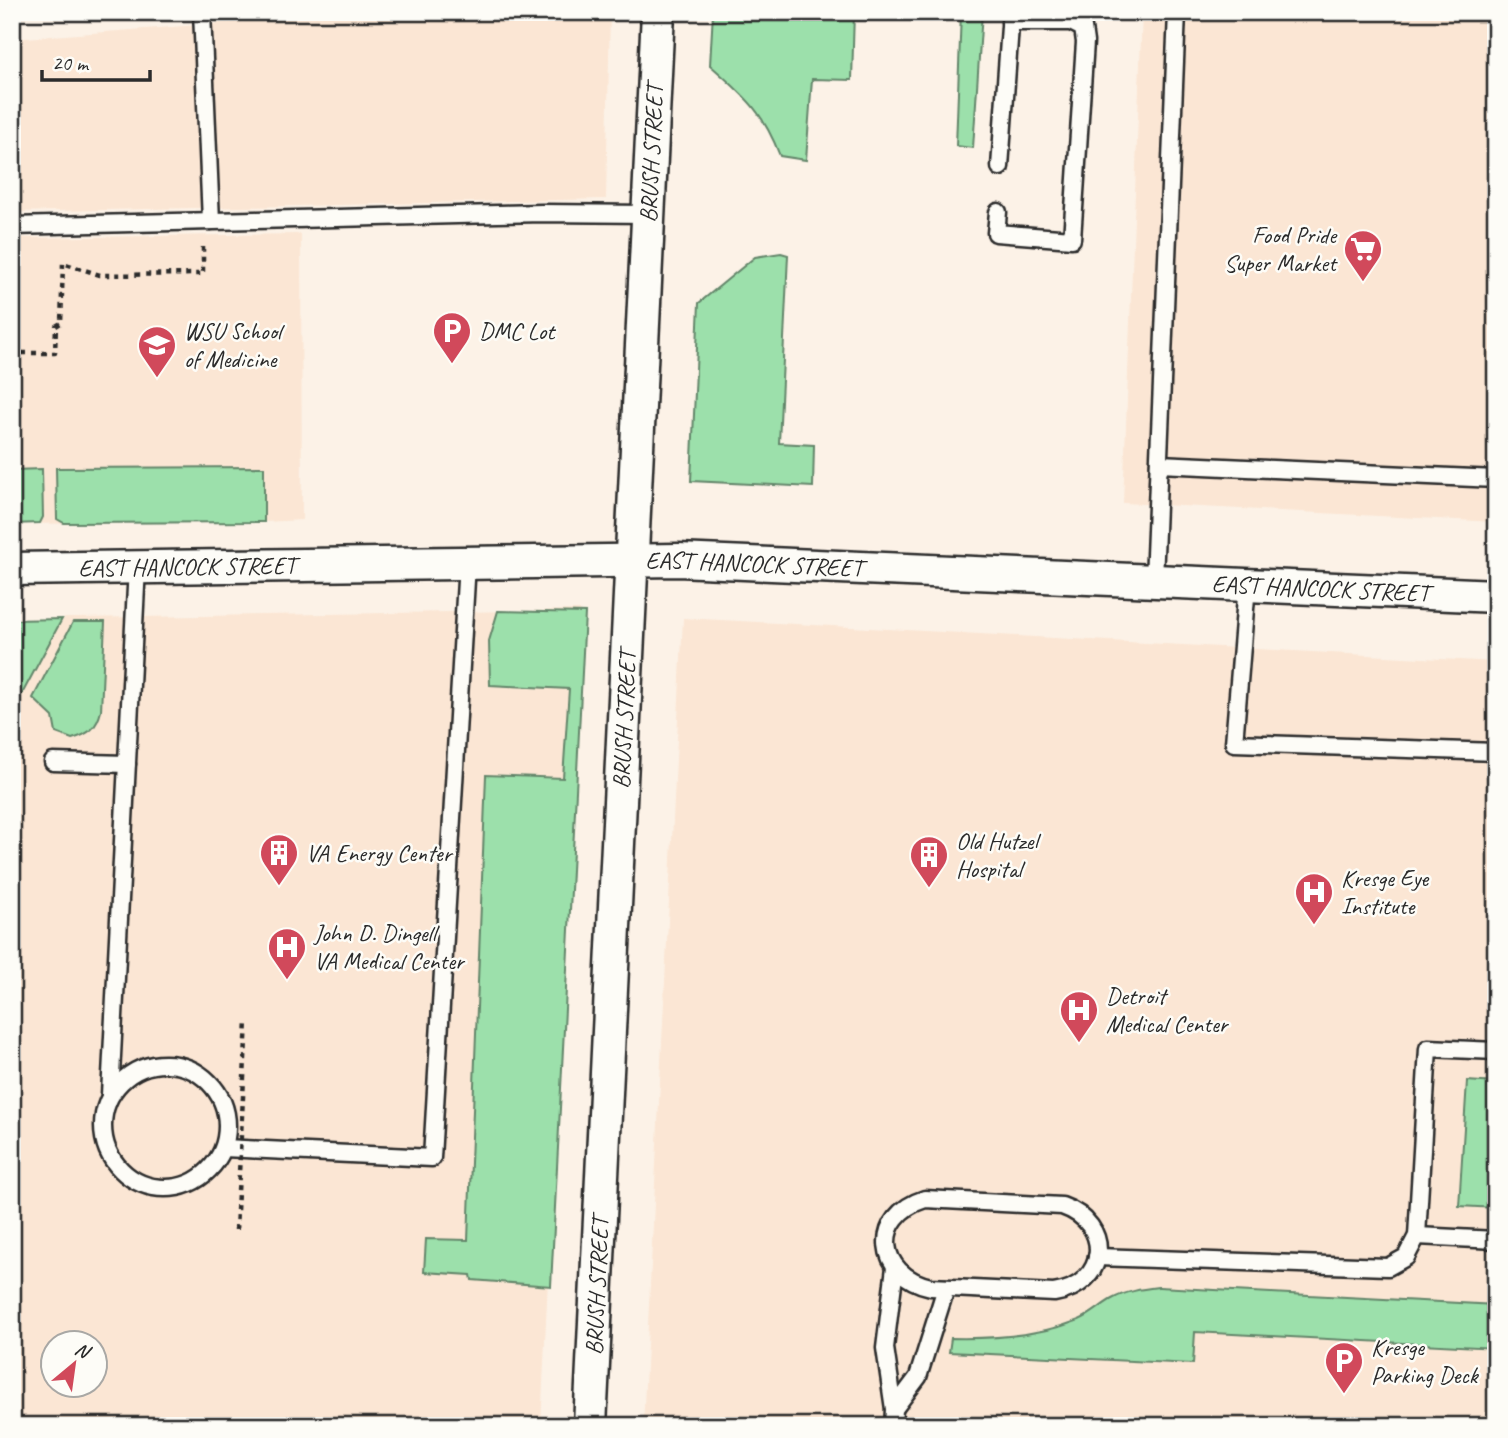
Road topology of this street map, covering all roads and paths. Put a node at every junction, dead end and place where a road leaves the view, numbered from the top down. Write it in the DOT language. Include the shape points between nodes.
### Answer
graph roads {
  1 [pos="202,12"];
  2 [pos="658,12"];
  3 [pos="1177,12"];
  4 [pos="1010,17"];
  5 [pos="1000,167"];
  6 [pos="998,212"];
  7 [pos="649,214"];
  8 [pos="207,221"];
  9 [pos="12,226"];
  10 [pos="12,353"];
  11 [pos="1159,464"];
  12 [pos="1496,479"];
  13 [pos="633,561"];
  14 [pos="467,563"];
  15 [pos="137,568"];
  16 [pos="12,569"];
  17 [pos="1154,580"];
  18 [pos="1247,585"];
  19 [pos="1496,596"];
  20 [pos="1496,751"];
  21 [pos="53,762"];
  22 [pos="127,764"];
  23 [pos="247,1021"];
  24 [pos="1496,1051"];
  25 [pos="110,1095"];
  26 [pos="224,1148"];
  27 [pos="236,1230"];
  28 [pos="1417,1236"];
  29 [pos="1496,1240"];
  30 [pos="1097,1257"];
  31 [pos="895,1267"];
  32 [pos="946,1288"];
  33 [pos="893,1418"];
  34 [pos="590,1426"];
  1 -- 8 [label="lane"];
  2 -- 7 [label="street, BRUSH STREET"];
  3 -- 11 [label="lane"];
  4 -- 5 [label="lane"];
  4 -- 6 [label="lane" via="1071,22 1083,28 1086,42 1072,239 996,233"];
  7 -- 8 [label="lane"];
  7 -- 13 [label="street, BRUSH STREET"];
  8 -- 9 [label="lane"];
  8 -- 10 [label="path" via="204,274 100,275 63,264 55,353"];
  11 -- 12 [label="lane"];
  11 -- 17 [label="lane"];
  13 -- 14 [label="street, EAST HANCOCK STREET"];
  13 -- 17 [label="street, EAST HANCOCK STREET"];
  13 -- 34 [label="street, BRUSH STREET"];
  14 -- 15 [label="street, EAST HANCOCK STREET"];
  14 -- 26 [label="lane" via="432,1158"];
  15 -- 16 [label="street, EAST HANCOCK STREET"];
  15 -- 22 [label="lane"];
  17 -- 18 [label="street, EAST HANCOCK STREET"];
  18 -- 19 [label="street, EAST HANCOCK STREET"];
  18 -- 20 [label="lane" via="1234,743"];
  21 -- 22 [label="lane"];
  22 -- 25 [label="lane"];
  23 -- 27 [label="path, bridge"];
  24 -- 28 [label="lane" via="1428,1048"];
  25 -- 26 [label="lane" via="123,1079 159,1064 179,1065 197,1073 213,1087 224,1106 228,1127"];
  25 -- 26 [label="lane" via="102,1133 118,1169 134,1181 155,1188 197,1181 213,1167"];
  28 -- 29 [label="lane"];
  28 -- 30 [label="lane" via="1406,1257 1388,1267"];
  30 -- 31 [label="lane" via="1095,1233 1088,1220 1062,1206 925,1199 911,1203 891,1226 888,1254"];
  30 -- 32 [label="lane" via="1090,1275 1068,1291"];
  31 -- 32 [label="lane" via="917,1284"];
  31 -- 33 [label="lane" via="885,1348"];
  32 -- 33 [label="lane" via="918,1377"];
}
